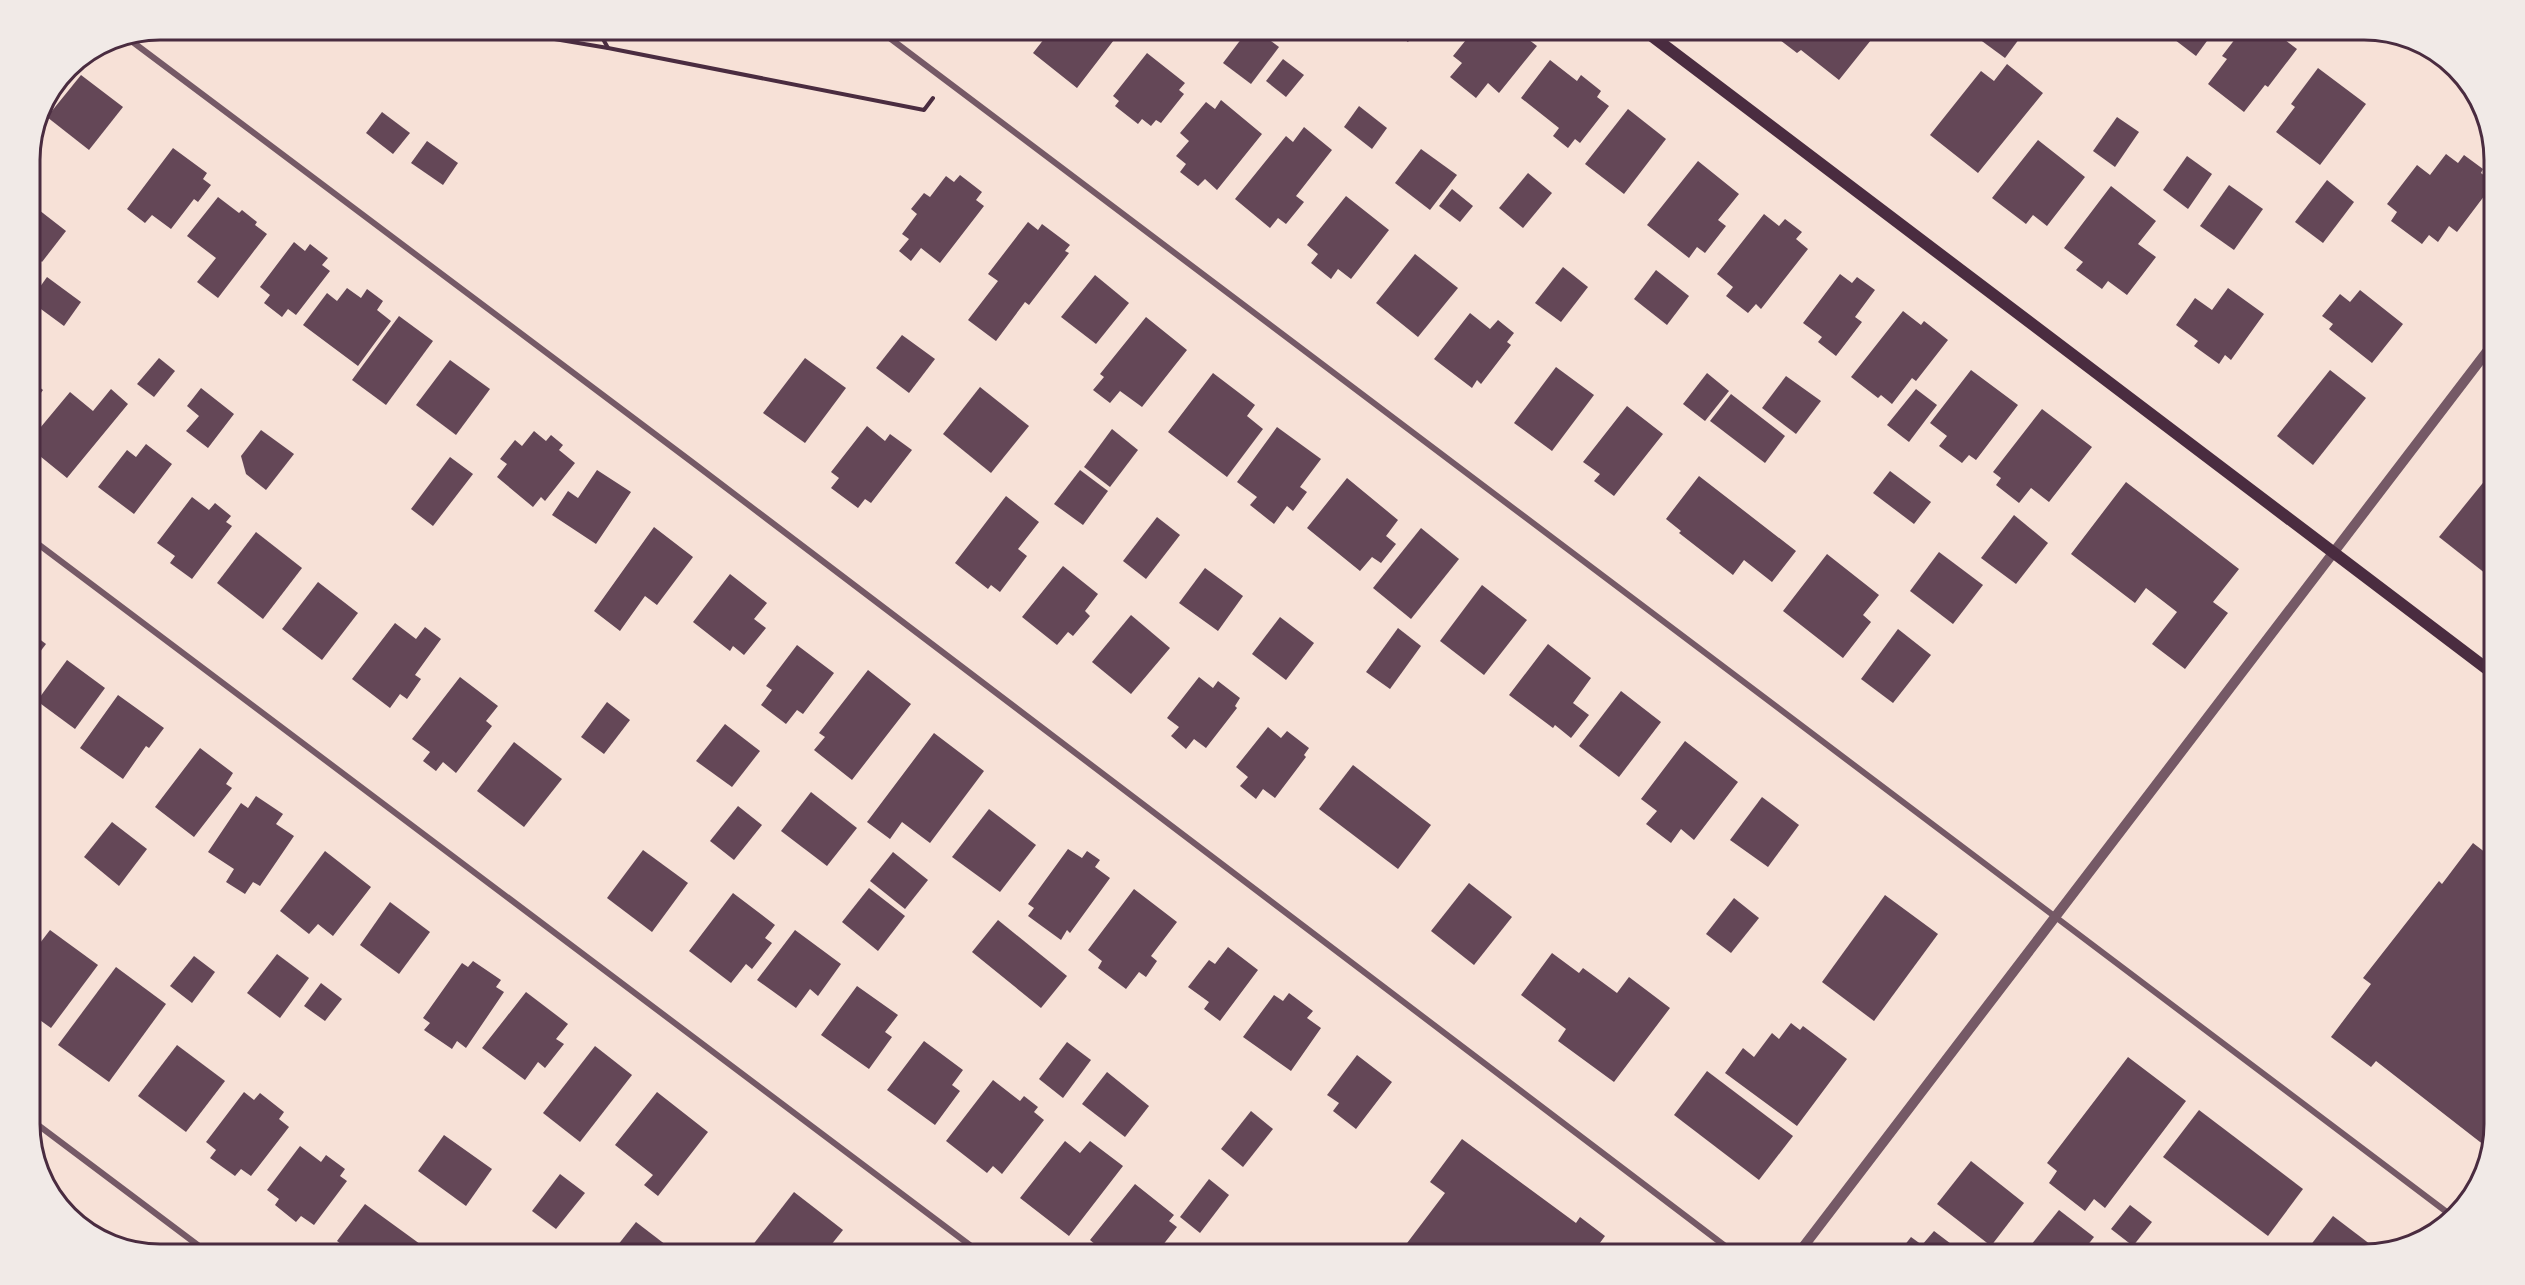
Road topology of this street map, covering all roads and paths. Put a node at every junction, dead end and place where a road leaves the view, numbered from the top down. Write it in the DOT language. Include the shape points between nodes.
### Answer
graph roads {
  1 [pos="560,40"];
  2 [pos="604,40"];
  3 [pos="892,40"];
  4 [pos="1657,40"];
  5 [pos="135,44"];
  6 [pos="608,48"];
  7 [pos="946,82"];
  8 [pos="2484,355"];
  9 [pos="41,546"];
  10 [pos="2333,552"];
  11 [pos="2484,667"];
  12 [pos="2055,916"];
  13 [pos="41,1127"];
  14 [pos="2446,1212"];
  15 [pos="196,1244"];
  16 [pos="968,1244"];
  17 [pos="1723,1244"];
  18 [pos="1805,1244"];
  1 -- 6 [label="path"];
  2 -- 6 [label="path"];
  3 -- 7 [label="street"];
  4 -- 10 [label="main road"];
  5 -- 17 [label="street"];
  6 -- 7 [label="path" via="924,110"];
  7 -- 12 [label="street"];
  8 -- 10 [label="street"];
  9 -- 16 [label="street"];
  10 -- 11 [label="main road"];
  10 -- 12 [label="street"];
  12 -- 14 [label="street"];
  12 -- 18 [label="street"];
  13 -- 15 [label="street"];
}
